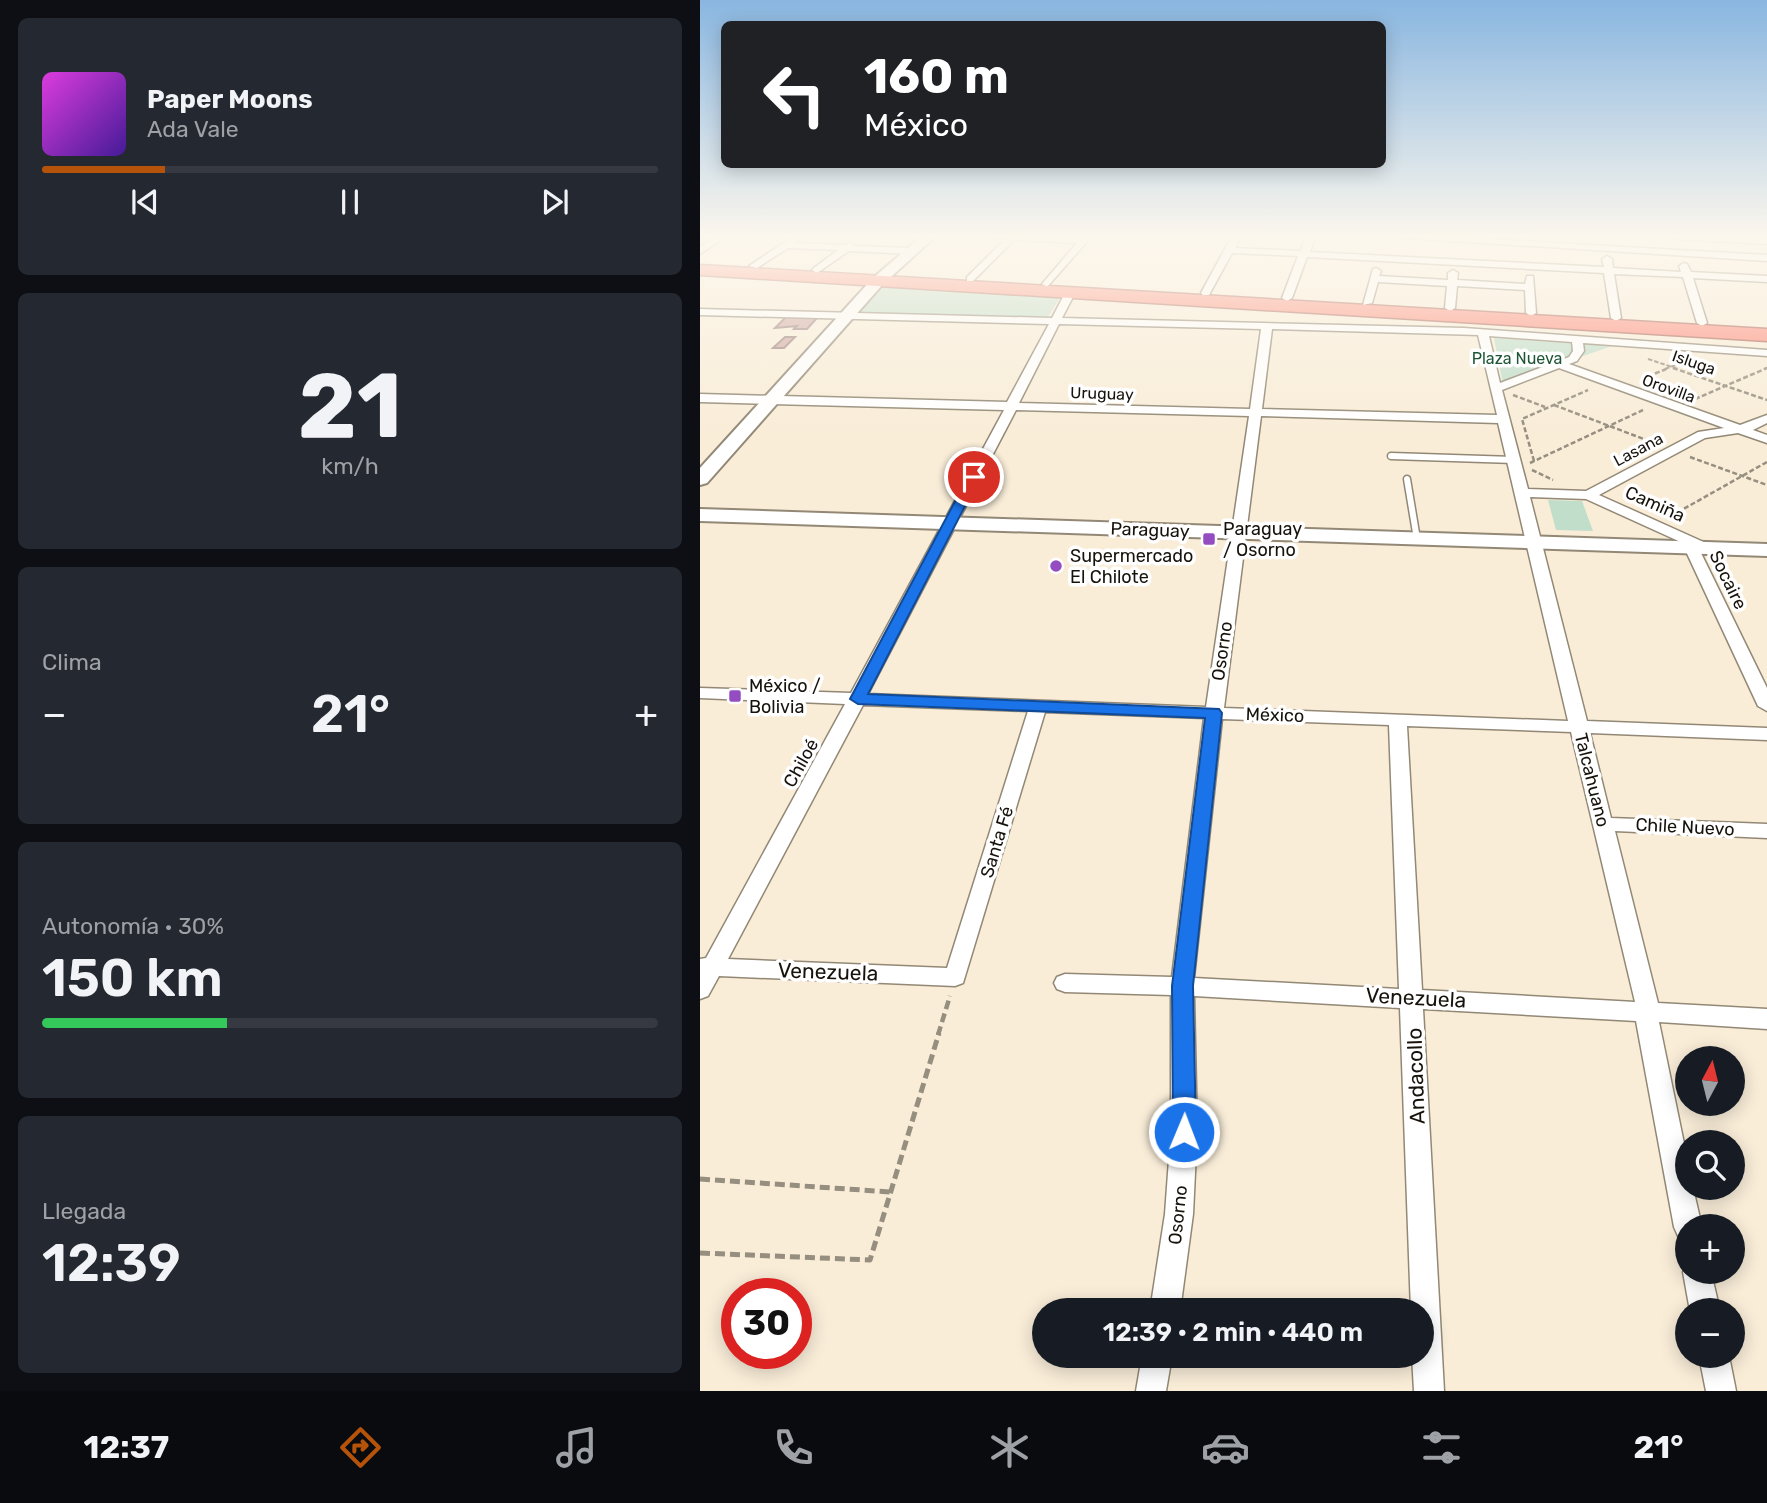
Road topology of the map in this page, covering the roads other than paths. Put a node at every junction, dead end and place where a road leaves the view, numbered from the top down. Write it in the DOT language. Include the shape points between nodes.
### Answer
graph roads {
  1 [pos="861,301"];
  2 [pos="1065,301"];
  3 [pos="1196,301"];
  4 [pos="1334,301"];
  5 [pos="1451,301"];
  6 [pos="1531,301"];
  7 [pos="1613,301"];
  8 [pos="1694,301"];
  9 [pos="1367,303"];
  10 [pos="1450,308"];
  11 [pos="700,312"];
  12 [pos="1531,313"];
  13 [pos="847,316"];
  14 [pos="1616,318"];
  15 [pos="1054,321"];
  16 [pos="1266,326"];
  17 [pos="1701,329"];
  18 [pos="1641,333"];
  19 [pos="1483,334"];
  20 [pos="1583,337"];
  21 [pos="1765,341"];
  22 [pos="1645,345"];
  23 [pos="1704,349"];
  24 [pos="1560,365"];
  25 [pos="1497,388"];
  26 [pos="700,398"];
  27 [pos="770,400"];
  28 [pos="1009,406"];
  29 [pos="1255,413"];
  30 [pos="1504,419"];
  31 [pos="1767,419"];
  32 [pos="1738,429"];
  33 [pos="1767,439"];
  34 [pos="1391,456"];
  35 [pos="1515,464"];
  36 [pos="700,479"];
  37 [pos="1407,479"];
  38 [pos="1522,493"];
  39 [pos="1588,495"];
  40 [pos="700,515"];
  41 [pos="951,524"];
  42 [pos="1238,533"];
  43 [pos="1417,538"];
  44 [pos="1534,542"];
  45 [pos="1698,548"];
  46 [pos="1767,550"];
  47 [pos="700,693"];
  48 [pos="858,699"];
  49 [pos="1038,706"];
  50 [pos="1767,706"];
  51 [pos="1213,713"];
  52 [pos="1398,720"];
  53 [pos="1579,727"];
  54 [pos="1767,734"];
  55 [pos="1603,824"];
  56 [pos="1767,831"];
  57 [pos="706,967"];
  58 [pos="956,977"];
  59 [pos="1065,983"];
  60 [pos="1182,986"];
  61 [pos="700,990"];
  62 [pos="1413,998"];
  63 [pos="1649,1013"];
  64 [pos="1767,1019"];
  65 [pos="1685,1214"];
  66 [pos="1167,1298"];
  67 [pos="1155,1368"];
  68 [pos="1716,1368"];
  69 [pos="1152,1391"];
  70 [pos="1429,1391"];
  71 [pos="1721,1391"];
  1 -- 13 [label="street"];
  2 -- 15 [label="street, Chiloé"];
  3 -- 21 [label="highway"];
  4 -- 9 [label="highway"];
  5 -- 10 [label="street"];
  6 -- 12 [label="street"];
  7 -- 14 [label="street"];
  8 -- 17 [label="street"];
  9 -- 10 [label="highway"];
  10 -- 12 [label="highway"];
  11 -- 13 [label="street"];
  12 -- 14 [label="highway"];
  13 -- 15 [label="street"];
  13 -- 27 [label="street"];
  14 -- 17 [label="highway"];
  15 -- 16 [label="street"];
  15 -- 28 [label="street, Chiloé"];
  16 -- 19 [label="street"];
  16 -- 29 [label="street, Osorno"];
  17 -- 21 [label="highway"];
  17 -- 23 [label="street"];
  18 -- 22 [label="street"];
  19 -- 20 [label="street"];
  19 -- 25 [label="street, Talcahuano"];
  20 -- 22 [label="street"];
  20 -- 24 [label="street" via="1576,357"];
  21 -- 23 [label="street"];
  22 -- 23 [label="street"];
  24 -- 25 [label="street"];
  24 -- 32 [label="street, Orovilla"];
  25 -- 30 [label="street, Talcahuano"];
  26 -- 27 [label="street, Uruguay"];
  27 -- 28 [label="street, Uruguay"];
  27 -- 36 [label="street"];
  28 -- 29 [label="street, Uruguay"];
  28 -- 41 [label="street, Chiloé"];
  29 -- 30 [label="street, Uruguay"];
  29 -- 42 [label="street, Osorno"];
  30 -- 35 [label="street, Talcahuano"];
  31 -- 32 [label="street, Lasana"];
  32 -- 33 [label="street, Orovilla"];
  32 -- 39 [label="street, Lasana" via="1702,435"];
  34 -- 35 [label="lane"];
  35 -- 38 [label="street, Talcahuano"];
  37 -- 43 [label="lane"];
  38 -- 39 [label="street, Lasana"];
  38 -- 44 [label="street, Talcahuano"];
  39 -- 45 [label="street, Camiña"];
  40 -- 41 [label="street, Paraguay"];
  41 -- 42 [label="street, Paraguay"];
  41 -- 48 [label="street, Chiloé"];
  42 -- 43 [label="street, Paraguay"];
  42 -- 51 [label="street, Osorno"];
  43 -- 44 [label="street, Paraguay"];
  44 -- 45 [label="street, Paraguay"];
  44 -- 53 [label="street, Talcahuano"];
  45 -- 46 [label="street, Paraguay"];
  45 -- 50 [label="street, Socaire"];
  47 -- 48 [label="street, México"];
  48 -- 49 [label="street, México"];
  48 -- 57 [label="street, Chiloé"];
  49 -- 51 [label="street, México"];
  49 -- 58 [label="street, Santa Fé"];
  51 -- 52 [label="street, México"];
  51 -- 60 [label="street, Osorno"];
  52 -- 53 [label="street, México"];
  52 -- 62 [label="street, Andacollo"];
  53 -- 54 [label="street, México"];
  53 -- 55 [label="street, Talcahuano"];
  55 -- 56 [label="street, Chile Nuevo"];
  55 -- 63 [label="street, Talcahuano"];
  57 -- 58 [label="street, Venezuela"];
  57 -- 61 [label="street, Chiloé"];
  59 -- 60 [label="street, Venezuela"];
  60 -- 62 [label="street, Venezuela"];
  60 -- 66 [label="street, Osorno" via="1184,1145 1180,1214"];
  62 -- 63 [label="street, Venezuela"];
  62 -- 70 [label="street, Andacollo"];
  63 -- 64 [label="street, Venezuela"];
  63 -- 65 [label="street, Talcahuano" via="1647,1027"];
  67 -- 69 [label="street"];
  68 -- 71 [label="street"];
}
